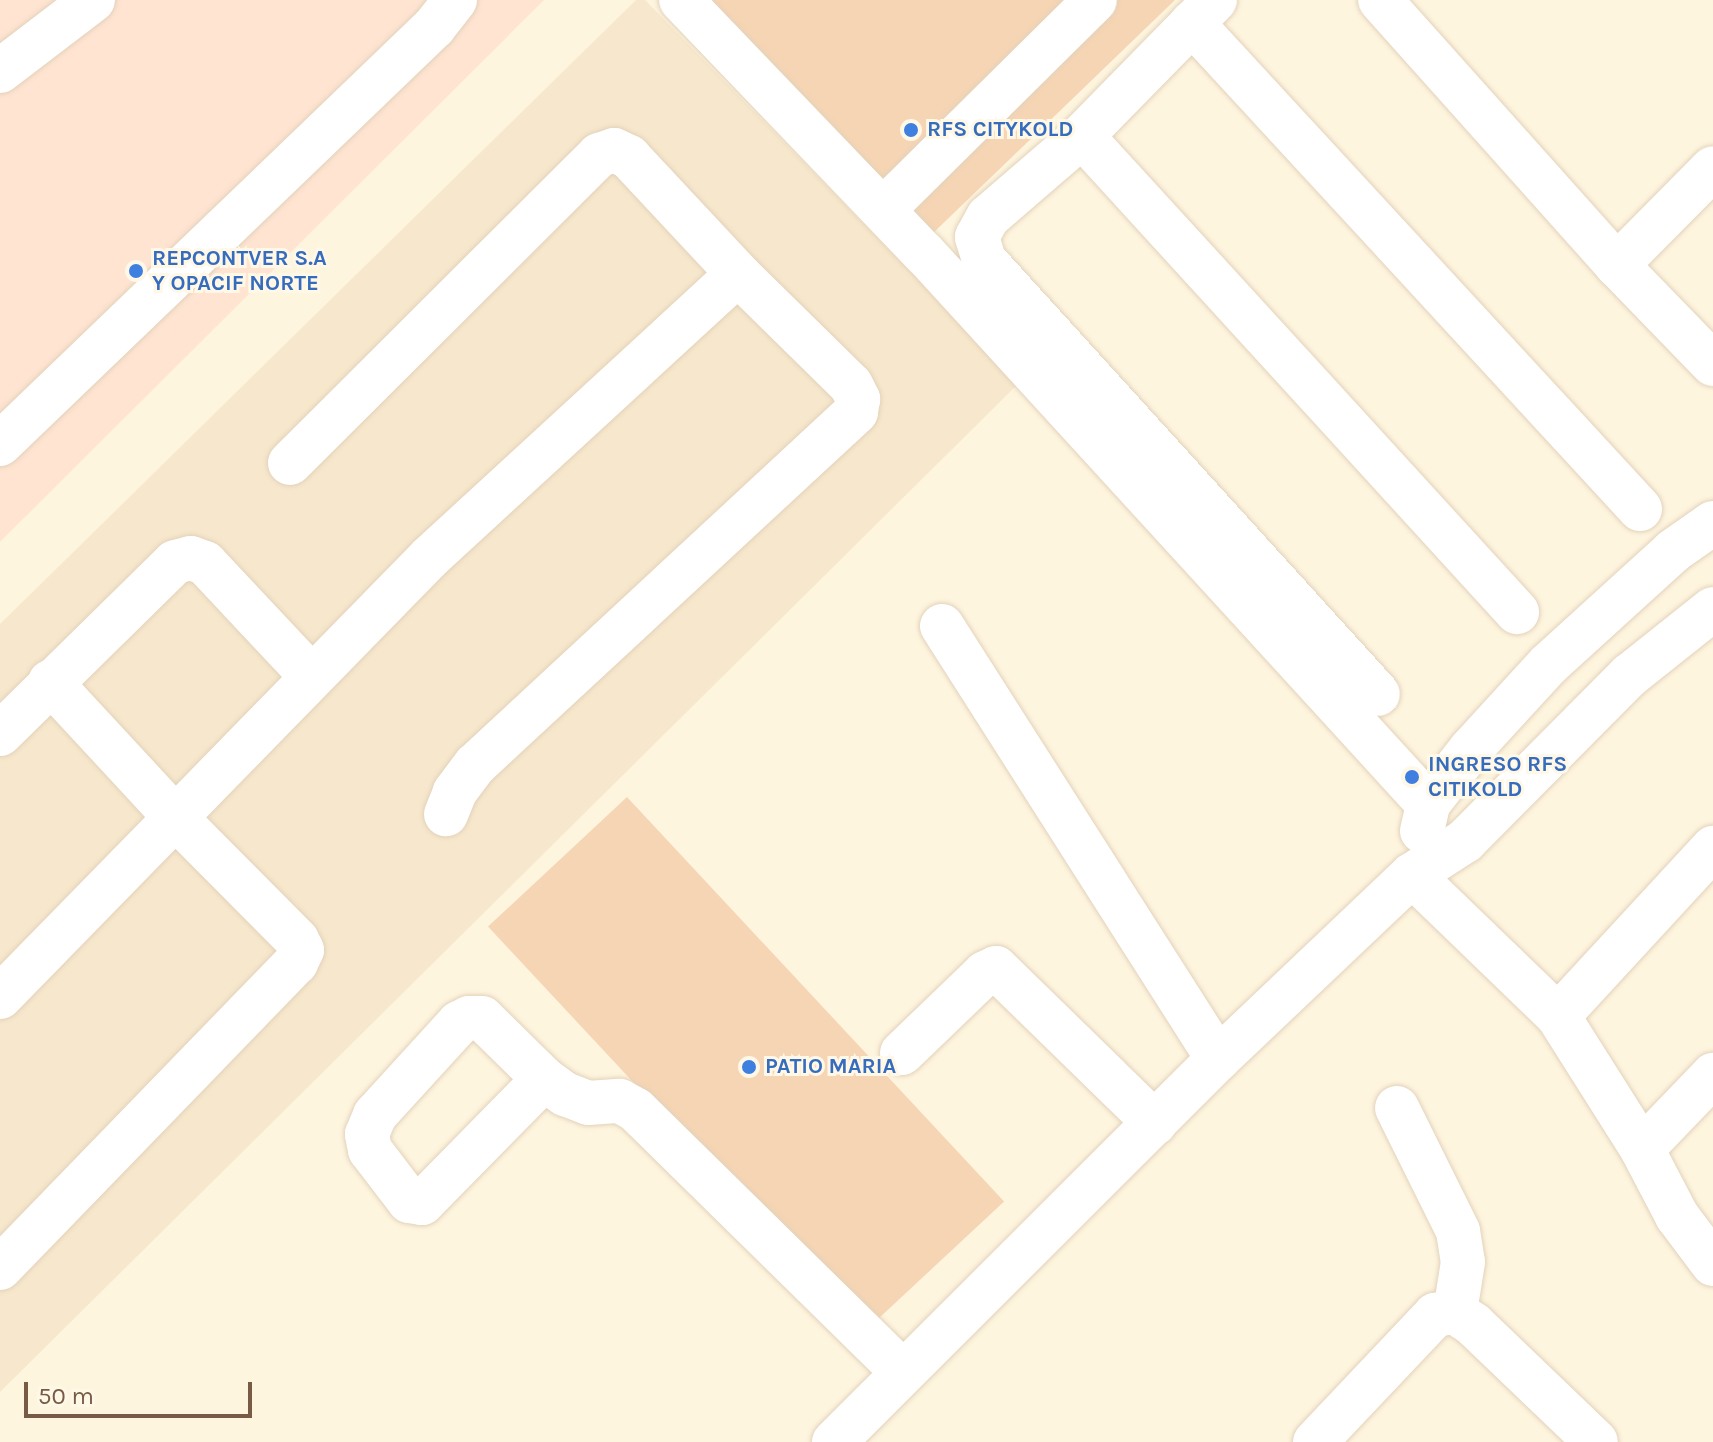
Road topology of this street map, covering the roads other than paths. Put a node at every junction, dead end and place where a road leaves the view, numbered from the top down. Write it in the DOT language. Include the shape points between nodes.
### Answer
graph roads {
  1 [pos="93,0"];
  2 [pos="455,0"];
  3 [pos="1095,0"];
  4 [pos="1380,0"];
  5 [pos="696,5"];
  6 [pos="1203,11"];
  7 [pos="0,71"];
  8 [pos="1082,136"];
  9 [pos="1713,168"];
  10 [pos="883,210"];
  11 [pos="1617,265"];
  12 [pos="738,274"];
  13 [pos="1713,364"];
  14 [pos="0,444"];
  15 [pos="290,463"];
  16 [pos="1640,509"];
  17 [pos="1706,540"];
  18 [pos="1713,609"];
  19 [pos="1517,612"];
  20 [pos="942,626"];
  21 [pos="312,677"];
  22 [pos="50,682"];
  23 [pos="1378,694"];
  24 [pos="0,734"];
  25 [pos="1428,804"];
  26 [pos="446,814"];
  27 [pos="175,817"];
  28 [pos="1713,848"];
  29 [pos="1412,875"];
  30 [pos="0,997"];
  31 [pos="1558,1016"];
  32 [pos="902,1053"];
  33 [pos="1218,1059"];
  34 [pos="1713,1075"];
  35 [pos="544,1079"];
  36 [pos="1397,1108"];
  37 [pos="1155,1123"];
  38 [pos="1642,1149"];
  39 [pos="1713,1264"];
  40 [pos="0,1268"];
  41 [pos="1455,1312"];
  42 [pos="903,1372"];
  43 [pos="834,1442"];
  44 [pos="1315,1442"];
  45 [pos="1596,1442"];
  1 -- 7 [label="street"];
  2 -- 14 [label="street" via="434,27"];
  3 -- 10 [label="street"];
  4 -- 11 [label="street"];
  5 -- 10 [label="street"];
  6 -- 8 [label="street"];
  6 -- 16 [label="street"];
  8 -- 19 [label="street"];
  8 -- 23 [label="street" via="988,217 977,237 984,260"];
  9 -- 11 [label="street"];
  10 -- 25 [label="street"];
  11 -- 13 [label="street"];
  12 -- 15 [label="street" via="629,157 614,150 599,155"];
  12 -- 21 [label="street" via="430,557"];
  12 -- 26 [label="street" via="851,385 858,399 856,412 475,765"];
  17 -- 25 [label="street" via="1549,664"];
  18 -- 29 [label="street" via="1630,675 1465,841"];
  20 -- 33 [label="street"];
  21 -- 22 [label="street" via="205,563 191,558 175,562"];
  21 -- 27 [label="street"];
  22 -- 24 [label="street"];
  22 -- 27 [label="street"];
  25 -- 29 [label="street"];
  27 -- 30 [label="street"];
  27 -- 40 [label="street" via="302,950 296,963"];
  28 -- 31 [label="street"];
  29 -- 31 [label="street"];
  29 -- 33 [label="street"];
  31 -- 38 [label="street"];
  32 -- 37 [label="street" via="996,968"];
  33 -- 37 [label="street"];
  34 -- 38 [label="street"];
  35 -- 42 [label="street" via="588,1103 620,1101 636,1110"];
  36 -- 41 [label="street" via="1458,1231 1463,1262"];
  37 -- 42 [label="street"];
  38 -- 39 [label="street" via="1677,1216"];
  41 -- 44 [label="street" via="1435,1315"];
  41 -- 45 [label="street"];
  42 -- 43 [label="street"];
}
